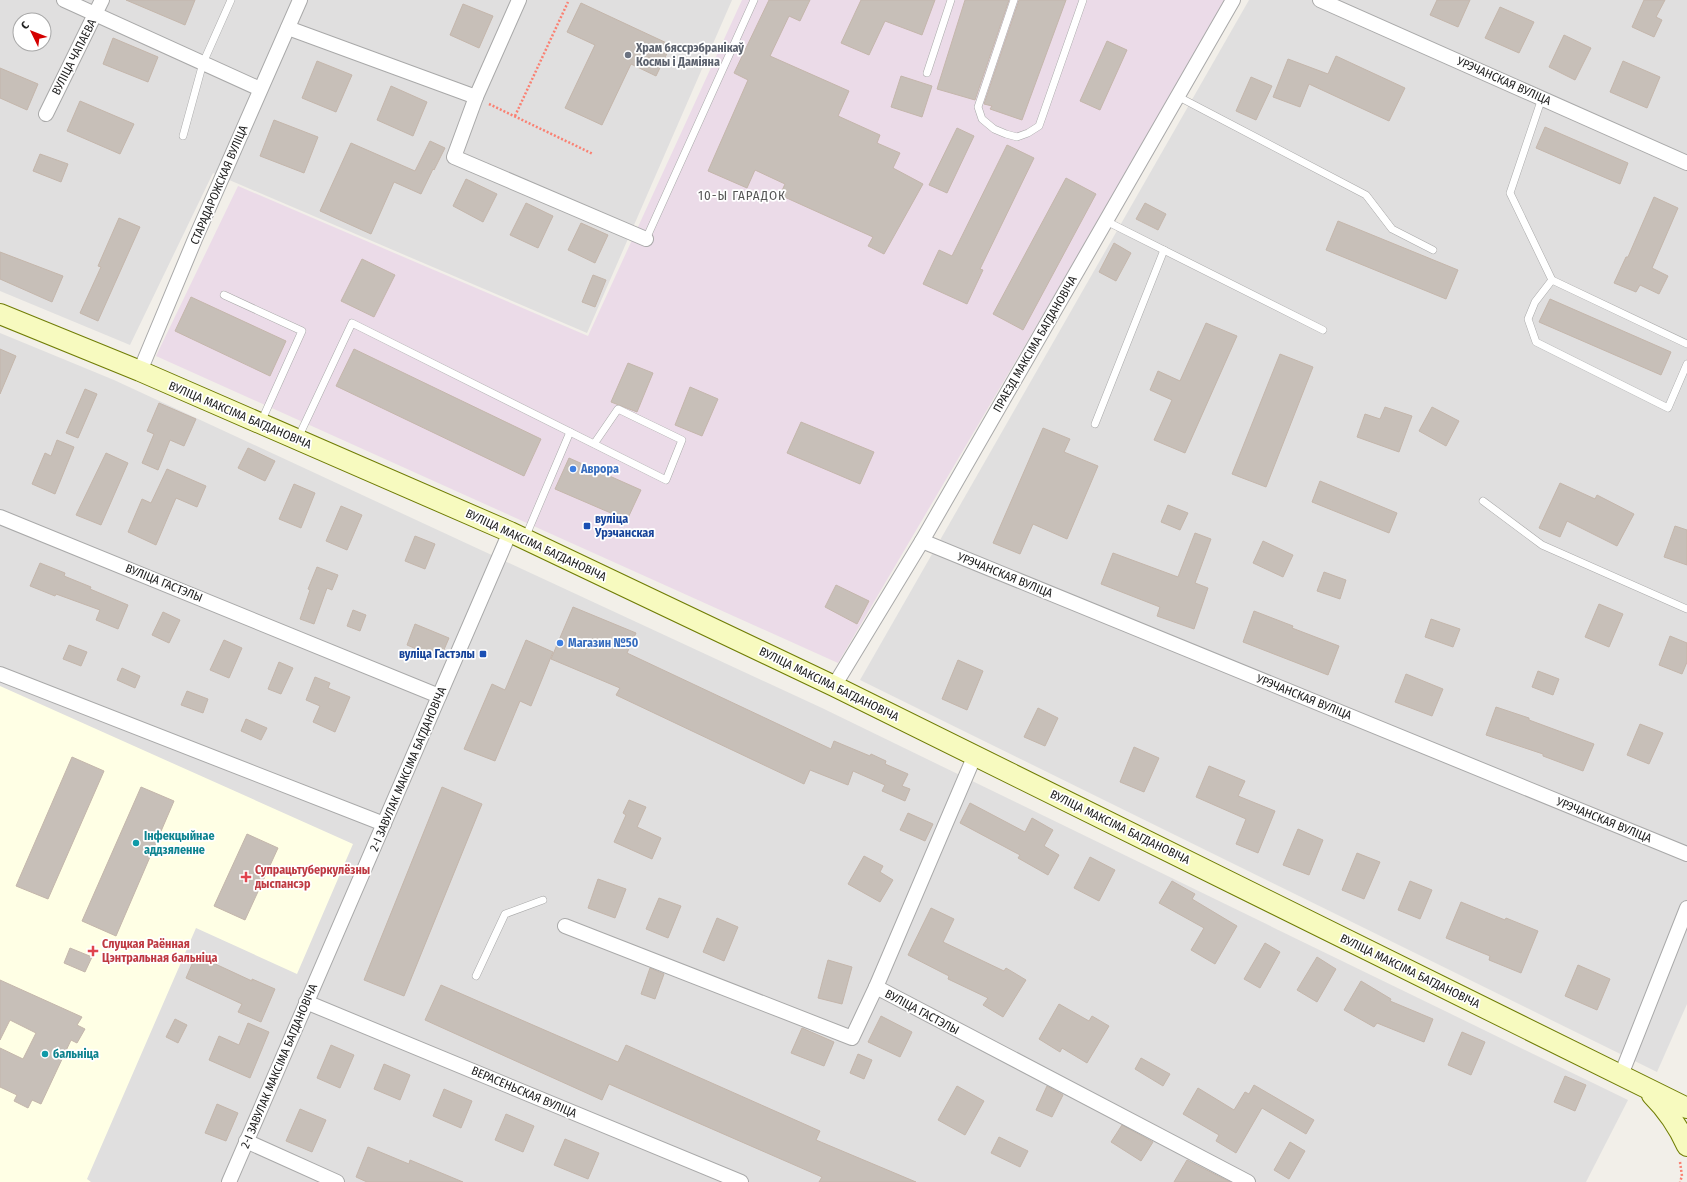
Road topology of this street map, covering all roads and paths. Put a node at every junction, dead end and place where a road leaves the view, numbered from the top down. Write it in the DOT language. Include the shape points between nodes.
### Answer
graph roads {
  1 [pos="64,0"];
  2 [pos="102,0"];
  3 [pos="232,0"];
  4 [pos="300,0"];
  5 [pos="519,0"];
  6 [pos="754,0"];
  7 [pos="952,0"];
  8 [pos="1014,0"];
  9 [pos="1083,0"];
  10 [pos="1233,0"];
  11 [pos="1320,0"];
  12 [pos="568,2"];
  13 [pos="96,14"];
  14 [pos="288,28"];
  15 [pos="203,63"];
  16 [pos="927,73"];
  17 [pos="260,89"];
  18 [pos="1177,96"];
  19 [pos="476,97"];
  20 [pos="1542,98"];
  21 [pos="46,114"];
  22 [pos="515,116"];
  23 [pos="183,136"];
  24 [pos="593,154"];
  25 [pos="1687,163"];
  26 [pos="1106,221"];
  27 [pos="646,239"];
  28 [pos="1164,250"];
  29 [pos="1433,250"];
  30 [pos="1552,280"];
  31 [pos="224,295"];
  32 [pos="0,314"];
  33 [pos="1323,330"];
  34 [pos="1687,344"];
  35 [pos="1687,364"];
  36 [pos="140,371"];
  37 [pos="260,424"];
  38 [pos="1095,424"];
  39 [pos="570,432"];
  40 [pos="297,440"];
  41 [pos="594,444"];
  42 [pos="1483,501"];
  43 [pos="0,517"];
  44 [pos="518,535"];
  45 [pos="922,541"];
  46 [pos="1687,609"];
  47 [pos="0,674"];
  48 [pos="834,686"];
  49 [pos="439,696"];
  50 [pos="975,755"];
  51 [pos="384,824"];
  52 [pos="1687,854"];
  53 [pos="543,900"];
  54 [pos="1687,908"];
  55 [pos="565,926"];
  56 [pos="476,976"];
  57 [pos="876,987"];
  58 [pos="306,1002"];
  59 [pos="1621,1075"];
  60 [pos="1643,1086"];
  61 [pos="1687,1108"];
  62 [pos="246,1141"];
  63 [pos="1683,1152"];
  64 [pos="228,1182"];
  65 [pos="336,1182"];
  66 [pos="741,1182"];
  67 [pos="1248,1182"];
  68 [pos="1680,1182"];
  1 -- 13 [label="street"];
  2 -- 13 [label="street, ВУЛІЦА ЧАПАЕВА"];
  3 -- 15 [label="lane"];
  4 -- 14 [label="street, СТАРАДАРОЖСКАЯ ВУЛІЦА"];
  5 -- 19 [label="street"];
  6 -- 27 [label="lane"];
  7 -- 16 [label="lane"];
  8 -- 9 [label="lane" via="978,107 982,119 994,129 1017,137 1028,134 1039,126"];
  10 -- 18 [label="street, ПРАЕЗД МАКСІМА БАГДАНОВІЧА"];
  11 -- 20 [label="street, УРЭЧАНСКАЯ ВУЛІЦА"];
  12 -- 22 [label="path"];
  13 -- 15 [label="street"];
  13 -- 21 [label="street, ВУЛІЦА ЧАПАЕВА"];
  14 -- 17 [label="street, СТАРАДАРОЖСКАЯ ВУЛІЦА"];
  14 -- 19 [label="street"];
  15 -- 17 [label="street"];
  15 -- 23 [label="lane"];
  17 -- 36 [label="street, СТАРАДАРОЖСКАЯ ВУЛІЦА"];
  18 -- 26 [label="street, ПРАЕЗД МАКСІМА БАГДАНОВІЧА"];
  18 -- 29 [label="lane" via="1366,195 1392,229"];
  19 -- 22 [label="path"];
  19 -- 27 [label="street" via="454,156"];
  20 -- 25 [label="street, УРЭЧАНСКАЯ ВУЛІЦА"];
  20 -- 30 [label="lane" via="1510,193"];
  22 -- 24 [label="path"];
  26 -- 28 [label="lane"];
  26 -- 45 [label="street, ПРАЕЗД МАКСІМА БАГДАНОВІЧА"];
  28 -- 33 [label="lane"];
  28 -- 38 [label="lane"];
  30 -- 34 [label="lane"];
  30 -- 35 [label="lane" via="1535,302 1528,319 1536,342 1668,408"];
  31 -- 37 [label="lane" via="302,331"];
  32 -- 36 [label="main road, ВУЛІЦА МАКСІМА БАГДАНОВІЧА"];
  36 -- 37 [label="main road, ВУЛІЦА МАКСІМА БАГДАНОВІЧА"];
  37 -- 40 [label="main road, ВУЛІЦА МАКСІМА БАГДАНОВІЧА"];
  39 -- 40 [label="lane" via="352,323"];
  39 -- 41 [label="lane"];
  39 -- 44 [label="lane"];
  40 -- 44 [label="main road, ВУЛІЦА МАКСІМА БАГДАНОВІЧА"];
  41 -- 41 [label="lane" via="666,480 682,440 618,409"];
  42 -- 46 [label="lane" via="1542,545"];
  43 -- 49 [label="street, ВУЛІЦА ГАСТЭЛЫ"];
  44 -- 48 [label="main road, ВУЛІЦА МАКСІМА БАГДАНОВІЧА"];
  44 -- 49 [label="street, 2-І ЗАВУЛАК МАКСІМА БАГДАНОВІЧА"];
  45 -- 48 [label="street, ПРАЕЗД МАКСІМА БАГДАНОВІЧА"];
  45 -- 52 [label="street, УРЭЧАНСКАЯ ВУЛІЦА"];
  47 -- 51 [label="street"];
  48 -- 50 [label="main road, ВУЛІЦА МАКСІМА БАГДАНОВІЧА"];
  49 -- 51 [label="street, 2-І ЗАВУЛАК МАКСІМА БАГДАНОВІЧА"];
  50 -- 57 [label="street"];
  50 -- 59 [label="main road, ВУЛІЦА МАКСІМА БАГДАНОВІЧА"];
  51 -- 58 [label="street, 2-І ЗАВУЛАК МАКСІМА БАГДАНОВІЧА"];
  53 -- 56 [label="lane" via="505,914"];
  54 -- 59 [label="street"];
  55 -- 57 [label="street, ВУЛІЦА ГАСТЭЛЫ" via="852,1038"];
  57 -- 67 [label="street, ВУЛІЦА ГАСТЭЛЫ"];
  58 -- 62 [label="street, 2-І ЗАВУЛАК МАКСІМА БАГДАНОВІЧА"];
  58 -- 66 [label="street, ВЕРАСЕНЬСКАЯ ВУЛІЦА"];
  59 -- 60 [label="main road, ВУЛІЦА МАКСІМА БАГДАНОВІЧА"];
  60 -- 61 [label="main road, ВУЛІЦА МАКСІМА БАГДАНОВІЧА"];
  60 -- 63 [label="main road, ВУЛІЦА МАКСІМА БАГДАНОВІЧА" via="1664,1107 1680,1130"];
  62 -- 64 [label="street, 2-І ЗАВУЛАК МАКСІМА БАГДАНОВІЧА"];
  62 -- 65 [label="street"];
  63 -- 68 [label="path"];
}
